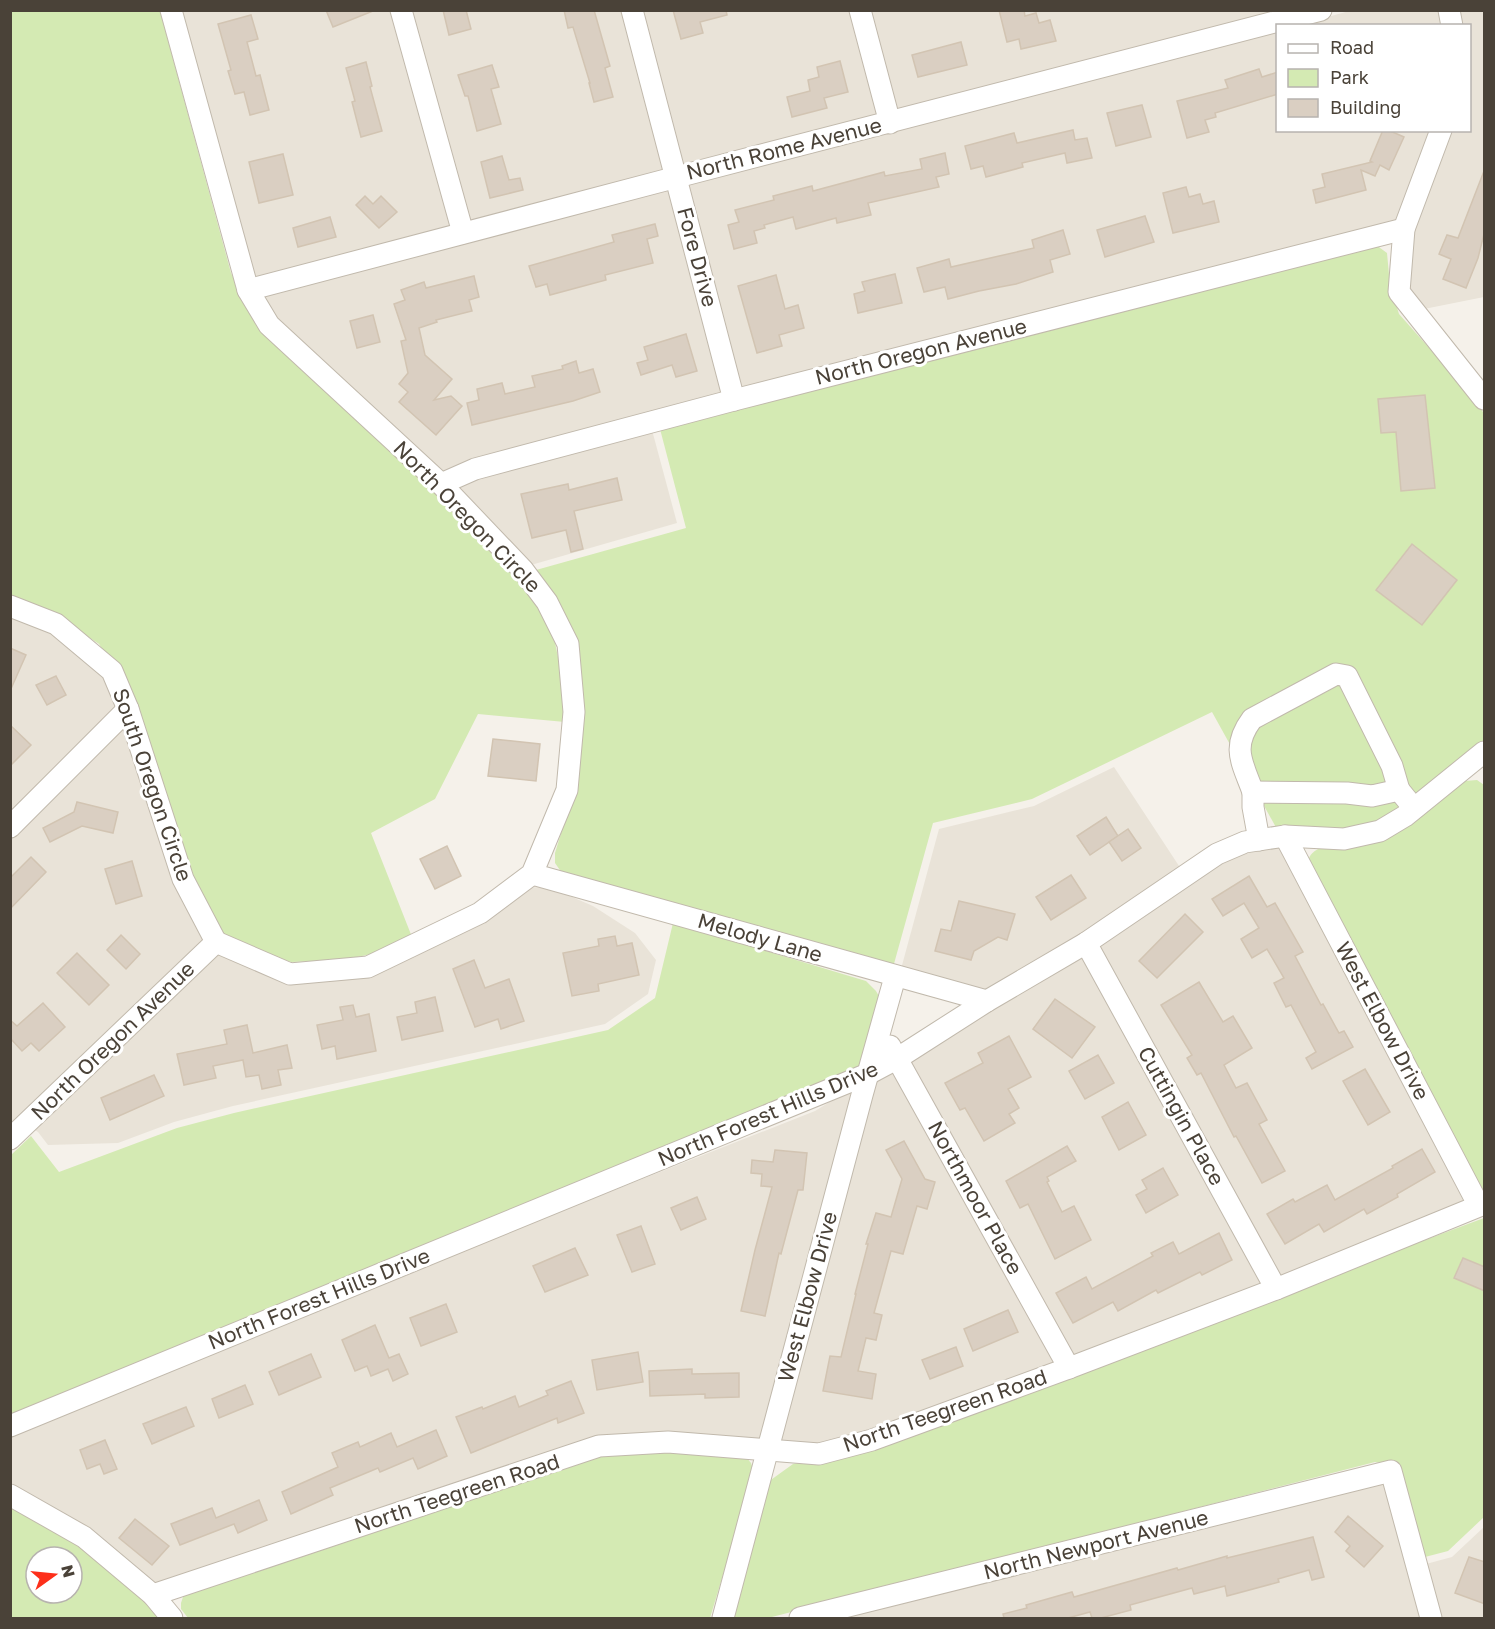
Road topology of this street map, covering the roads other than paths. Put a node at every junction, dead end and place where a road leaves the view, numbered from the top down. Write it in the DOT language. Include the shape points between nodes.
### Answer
graph roads {
  1 [pos="171,10"];
  2 [pos="401,10"];
  3 [pos="632,10"];
  4 [pos="860,10"];
  5 [pos="1321,10"];
  6 [pos="890,123"];
  7 [pos="1440,132"];
  8 [pos="676,177"];
  9 [pos="1404,229"];
  10 [pos="463,233"];
  11 [pos="248,290"];
  12 [pos="1485,399"];
  13 [pos="734,400"];
  14 [pos="441,484"];
  15 [pos="10,606"];
  16 [pos="128,709"];
  17 [pos="1483,758"];
  18 [pos="1399,790"];
  19 [pos="1252,792"];
  20 [pos="1415,808"];
  21 [pos="10,826"];
  22 [pos="1285,836"];
  23 [pos="1259,840"];
  24 [pos="532,873"];
  25 [pos="216,942"];
  26 [pos="1086,943"];
  27 [pos="895,977"];
  28 [pos="987,1001"];
  29 [pos="881,1029"];
  30 [pos="898,1058"];
  31 [pos="868,1074"];
  32 [pos="10,1139"];
  33 [pos="1479,1206"];
  34 [pos="1276,1289"];
  35 [pos="1069,1368"];
  36 [pos="11,1425"];
  37 [pos="768,1451"];
  38 [pos="10,1495"];
  39 [pos="153,1595"];
  40 [pos="172,1618"];
  41 [pos="723,1618"];
  42 [pos="800,1618"];
  43 [pos="1431,1618"];
  1 -- 11 [label="street, North Oregon Circle"];
  2 -- 10 [label="street"];
  3 -- 8 [label="street, Fore Drive"];
  4 -- 6 [label="street"];
  5 -- 6 [label="street, North Rome Avenue"];
  6 -- 8 [label="street, North Rome Avenue"];
  7 -- 9 [label="street"];
  8 -- 10 [label="street, North Rome Avenue"];
  8 -- 13 [label="street, Fore Drive"];
  9 -- 12 [label="street" via="1399,292"];
  9 -- 13 [label="street, North Oregon Avenue"];
  10 -- 11 [label="street, North Rome Avenue"];
  11 -- 14 [label="street, North Oregon Circle" via="269,325"];
  13 -- 14 [label="street, North Oregon Avenue" via="475,469"];
  14 -- 24 [label="street, North Oregon Circle" via="524,570 547,602 568,644 574,712 567,790"];
  15 -- 16 [label="street, South Oregon Circle" via="56,624 112,671"];
  16 -- 21 [label="street"];
  16 -- 25 [label="street, South Oregon Circle" via="183,879"];
  17 -- 20 [label="street, North Forest Hills Drive"];
  18 -- 19 [label="street" via="1372,796"];
  18 -- 19 [label="street" via="1392,766 1347,676 1336,674 1252,719 1244,730 1239,746"];
  18 -- 20 [label="street"];
  19 -- 23 [label="street"];
  20 -- 22 [label="street, North Forest Hills Drive" via="1380,831 1344,839"];
  22 -- 23 [label="street, North Forest Hills Drive"];
  22 -- 33 [label="street, West Elbow Drive"];
  23 -- 26 [label="street, North Forest Hills Drive" via="1217,854"];
  24 -- 25 [label="street, North Oregon Circle" via="480,913 368,967 290,974"];
  24 -- 27 [label="street, Melody Lane"];
  25 -- 32 [label="street, North Oregon Avenue"];
  26 -- 28 [label="street, North Forest Hills Drive"];
  26 -- 34 [label="street, Cuttingin Place"];
  27 -- 28 [label="street, Melody Lane"];
  27 -- 29 [label="street, West Elbow Drive"];
  28 -- 30 [label="street, North Forest Hills Drive"];
  29 -- 30 [label="street, Northmoor Place"];
  29 -- 31 [label="street, West Elbow Drive"];
  30 -- 31 [label="street, North Forest Hills Drive"];
  30 -- 35 [label="street, Northmoor Place"];
  31 -- 36 [label="street, North Forest Hills Drive"];
  31 -- 37 [label="street, West Elbow Drive"];
  33 -- 34 [label="street, North Teegreen Road"];
  34 -- 35 [label="street, North Teegreen Road"];
  35 -- 37 [label="street, North Teegreen Road" via="872,1440 819,1454"];
  37 -- 39 [label="street, North Teegreen Road" via="668,1442 599,1446"];
  37 -- 41 [label="street, West Elbow Drive"];
  38 -- 39 [label="street" via="84,1537"];
  39 -- 40 [label="street"];
  42 -- 43 [label="street, North Newport Avenue" via="1391,1471"];
}
